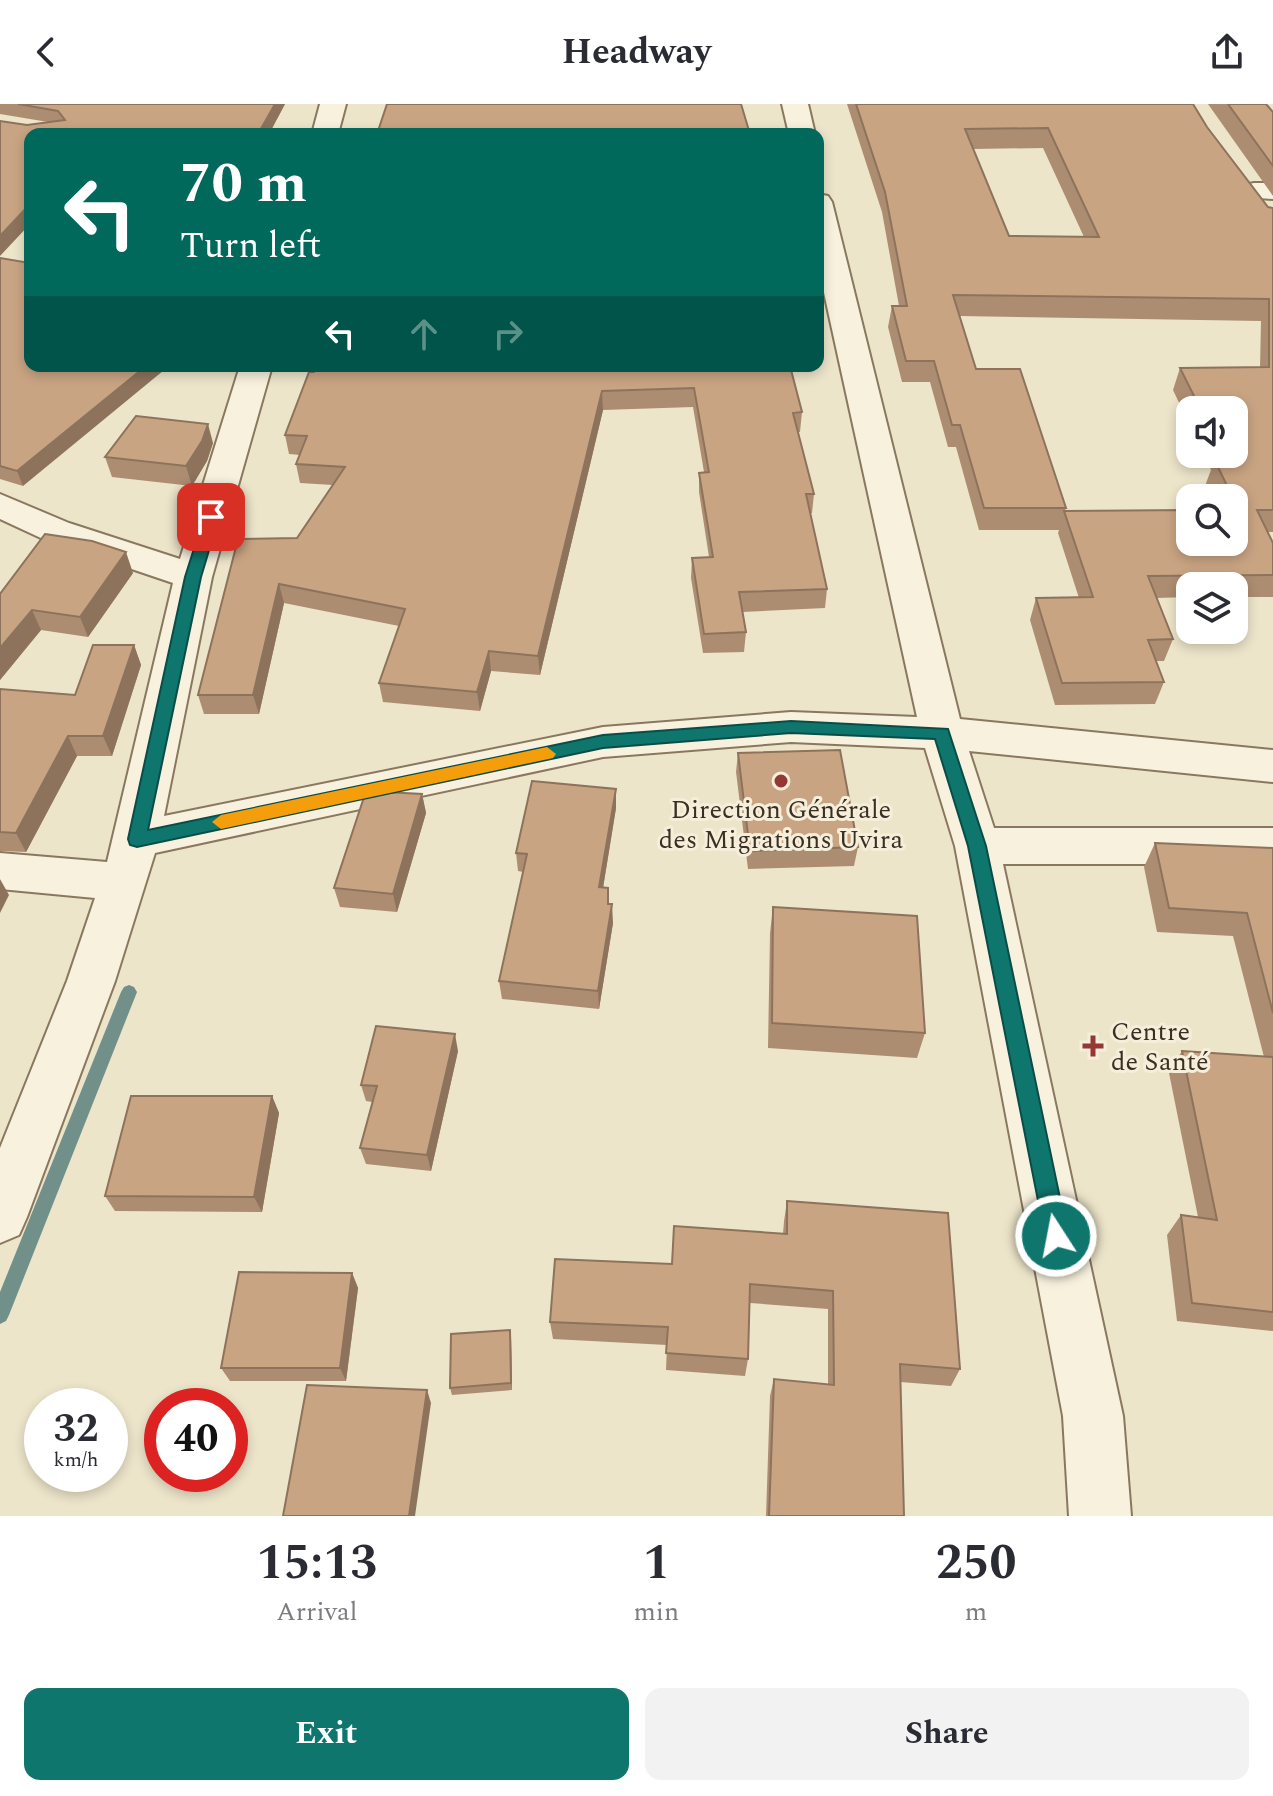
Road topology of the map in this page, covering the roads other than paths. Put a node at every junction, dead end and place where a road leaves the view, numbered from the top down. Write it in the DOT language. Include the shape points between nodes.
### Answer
graph roads {
  1 [pos="333,104"];
  2 [pos="795,104"];
  3 [pos="327,128"];
  4 [pos="801,128"];
  5 [pos="1255,184"];
  6 [pos="1273,220"];
  7 [pos="824,228"];
  8 [pos="254,372"];
  9 [pos="0,505"];
  10 [pos="193,577"];
  11 [pos="942,733"];
  12 [pos="1273,766"];
  13 [pos="137,839"];
  14 [pos="977,846"];
  15 [pos="1273,846"];
  16 [pos="0,871"];
  17 [pos="123,882"];
  18 [pos="0,1217"];
  19 [pos="1100,1516"];
  1 -- 3 [label="street"];
  2 -- 4 [label="street"];
  5 -- 6 [label="street"];
  7 -- 11 [label="street"];
  8 -- 10 [label="street"];
  9 -- 10 [label="street" via="56,531"];
  10 -- 13 [label="street"];
  11 -- 12 [label="street"];
  11 -- 13 [label="street" via="791,727 603,742"];
  11 -- 14 [label="street"];
  13 -- 17 [label="street"];
  14 -- 15 [label="street"];
  14 -- 19 [label="street" via="1093,1416"];
  16 -- 17 [label="street"];
  17 -- 18 [label="street" via="91,981"];
}
